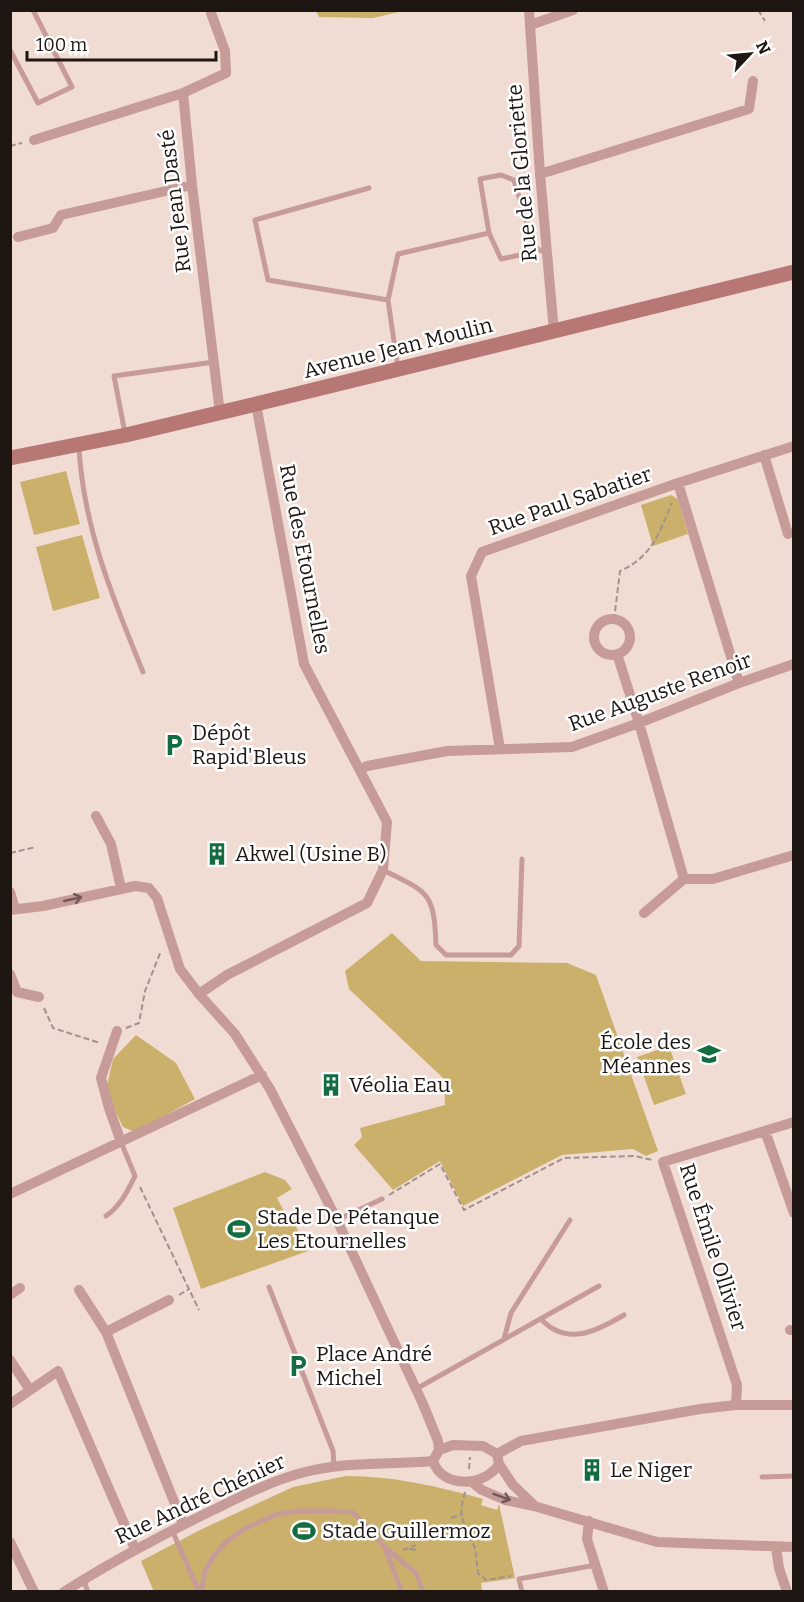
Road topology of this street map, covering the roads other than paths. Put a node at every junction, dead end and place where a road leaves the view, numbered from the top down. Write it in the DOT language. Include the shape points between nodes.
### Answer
graph roads {
  1 [pos="33,10"];
  2 [pos="529,10"];
  3 [pos="573,10"];
  4 [pos="211,13"];
  5 [pos="530,25"];
  6 [pos="10,50"];
  7 [pos="753,81"];
  8 [pos="183,93"];
  9 [pos="34,140"];
  10 [pos="540,174"];
  11 [pos="192,184"];
  12 [pos="369,188"];
  13 [pos="489,233"];
  14 [pos="18,237"];
  15 [pos="534,247"];
  16 [pos="548,253"];
  17 [pos="794,273"];
  18 [pos="388,300"];
  19 [pos="554,332"];
  20 [pos="214,362"];
  21 [pos="398,370"];
  22 [pos="256,404"];
  23 [pos="220,413"];
  24 [pos="126,435"];
  25 [pos="79,445"];
  26 [pos="794,446"];
  27 [pos="764,455"];
  28 [pos="10,458"];
  29 [pos="678,483"];
  30 [pos="788,534"];
  31 [pos="617,654"];
  32 [pos="794,664"];
  33 [pos="142,672"];
  34 [pos="739,683"];
  35 [pos="639,723"];
  36 [pos="500,749"];
  37 [pos="360,770"];
  38 [pos="96,816"];
  39 [pos="794,855"];
  40 [pos="522,859"];
  41 [pos="383,870"];
  42 [pos="684,879"];
  43 [pos="121,888"];
  44 [pos="10,892"];
  45 [pos="13,909"];
  46 [pos="645,913"];
  47 [pos="10,974"];
  48 [pos="199,994"];
  49 [pos="39,997"];
  50 [pos="117,1031"];
  51 [pos="262,1075"];
  52 [pos="794,1122"];
  53 [pos="765,1131"];
  54 [pos="121,1142"];
  55 [pos="10,1194"];
  56 [pos="382,1199"];
  57 [pos="794,1214"];
  58 [pos="105,1216"];
  59 [pos="337,1220"];
  60 [pos="570,1220"];
  61 [pos="599,1286"];
  62 [pos="269,1287"];
  63 [pos="20,1288"];
  64 [pos="79,1290"];
  65 [pos="10,1295"];
  66 [pos="169,1300"];
  67 [pos="624,1315"];
  68 [pos="541,1319"];
  69 [pos="106,1332"];
  70 [pos="504,1340"];
  71 [pos="10,1360"];
  72 [pos="416,1389"];
  73 [pos="30,1390"];
  74 [pos="10,1404"];
  75 [pos="736,1405"];
  76 [pos="794,1405"];
  77 [pos="439,1450"];
  78 [pos="498,1459"];
  79 [pos="433,1461"];
  80 [pos="334,1466"];
  81 [pos="794,1476"];
  82 [pos="762,1477"];
  83 [pos="470,1482"];
  84 [pos="534,1506"];
  85 [pos="590,1521"];
  86 [pos="183,1524"];
  87 [pos="172,1530"];
  88 [pos="10,1542"];
  89 [pos="776,1546"];
  90 [pos="794,1546"];
  91 [pos="386,1548"];
  92 [pos="135,1549"];
  93 [pos="596,1565"];
  94 [pos="83,1579"];
  95 [pos="34,1592"];
  96 [pos="64,1592"];
  97 [pos="88,1592"];
  98 [pos="200,1592"];
  99 [pos="402,1592"];
  100 [pos="423,1592"];
  101 [pos="522,1592"];
  102 [pos="604,1592"];
  103 [pos="786,1592"];
  1 -- 6 [label="lane" via="72,87 38,103"];
  2 -- 5 [label="street, Rue de la Gloriette"];
  3 -- 5 [label="street"];
  4 -- 8 [label="street" via="225,51 226,73"];
  5 -- 10 [label="street, Rue de la Gloriette"];
  7 -- 10 [label="street" via="749,109"];
  8 -- 9 [label="street"];
  8 -- 11 [label="street, Rue Jean Dasté"];
  10 -- 16 [label="street, Rue de la Gloriette"];
  11 -- 14 [label="street" via="61,214 53,228"];
  11 -- 20 [label="street, Rue Jean Dasté"];
  12 -- 18 [label="lane" via="255,220 268,280"];
  13 -- 15 [label="lane" via="501,259 525,254"];
  13 -- 15 [label="lane" via="480,179 501,175 514,180"];
  13 -- 18 [label="lane" via="398,254"];
  15 -- 16 [label="lane"];
  16 -- 19 [label="street, Rue de la Gloriette"];
  17 -- 19 [label="main road, Avenue Jean Moulin"];
  18 -- 21 [label="lane"];
  19 -- 21 [label="main road, Avenue Jean Moulin"];
  20 -- 23 [label="street, Rue Jean Dasté"];
  20 -- 24 [label="lane" via="114,376"];
  21 -- 22 [label="main road, Avenue Jean Moulin"];
  22 -- 23 [label="main road, Avenue Jean Moulin"];
  22 -- 37 [label="street, Rue des Etournelles" via="304,664"];
  23 -- 24 [label="main road, Avenue Jean Moulin"];
  24 -- 25 [label="main road, Avenue Jean Moulin"];
  25 -- 28 [label="main road, Avenue Jean Moulin"];
  25 -- 33 [label="lane" via="91,531"];
  26 -- 27 [label="street, Rue Paul Sabatier"];
  27 -- 29 [label="street, Rue Paul Sabatier"];
  27 -- 30 [label="street"];
  29 -- 34 [label="street"];
  29 -- 36 [label="street, Rue Paul Sabatier" via="482,552 471,576"];
  31 -- 31 [label="street" via="628,646 630,639 626,626 614,620 601,624 594,636 598,649"];
  31 -- 35 [label="street"];
  32 -- 34 [label="street, Rue Auguste Renoir"];
  34 -- 35 [label="street, Rue Auguste Renoir"];
  35 -- 36 [label="street, Rue Auguste Renoir" via="572,747"];
  35 -- 42 [label="street"];
  36 -- 37 [label="street, Rue Auguste Renoir" via="447,751"];
  37 -- 41 [label="street, Rue des Etournelles" via="387,822"];
  38 -- 43 [label="street" via="111,844"];
  39 -- 42 [label="street" via="713,879"];
  40 -- 41 [label="lane" via="519,946 511,955 446,955 436,945 435,914 426,896"];
  41 -- 48 [label="street, Rue des Etournelles" via="367,903 227,975"];
  42 -- 46 [label="street"];
  45 -- 43 [label="street, one-way"];
  43 -- 48 [label="street" via="149,888 157,898 180,969"];
  44 -- 45 [label="street"];
  47 -- 49 [label="street" via="17,992"];
  48 -- 51 [label="street" via="235,1034"];
  50 -- 54 [label="street" via="102,1078"];
  51 -- 54 [label="street"];
  51 -- 59 [label="street"];
  52 -- 53 [label="street, Rue Émile Ollivier"];
  53 -- 57 [label="street"];
  53 -- 75 [label="street, Rue Émile Ollivier" via="663,1162 736,1385"];
  54 -- 55 [label="street"];
  54 -- 58 [label="lane" via="135,1176 116,1209"];
  56 -- 59 [label="lane"];
  59 -- 72 [label="street"];
  60 -- 70 [label="lane" via="512,1313"];
  61 -- 68 [label="lane"];
  62 -- 80 [label="lane" via="324,1426"];
  63 -- 65 [label="street"];
  64 -- 69 [label="street"];
  66 -- 69 [label="street"];
  67 -- 68 [label="lane" via="597,1331 575,1335 550,1329"];
  68 -- 70 [label="lane"];
  69 -- 86 [label="street"];
  70 -- 72 [label="lane"];
  71 -- 73 [label="street"];
  72 -- 77 [label="street"];
  73 -- 74 [label="street"];
  73 -- 92 [label="street" via="58,1371"];
  75 -- 76 [label="street"];
  75 -- 78 [label="street" via="521,1441"];
  77 -- 78 [label="street" via="453,1445 483,1446"];
  77 -- 79 [label="street"];
  78 -- 83 [label="street" via="490,1474"];
  78 -- 84 [label="street" via="513,1485"];
  79 -- 80 [label="street, Rue André Chénier"];
  79 -- 83 [label="street" via="445,1478"];
  80 -- 86 [label="street, Rue André Chénier" via="279,1480"];
  81 -- 82 [label="lane"];
  83 -- 84 [label="street, one-way" via="505,1500"];
  84 -- 85 [label="street"];
  85 -- 89 [label="street" via="657,1542"];
  85 -- 93 [label="street" via="587,1539"];
  86 -- 87 [label="street, Rue André Chénier"];
  87 -- 92 [label="street, Rue André Chénier"];
  87 -- 98 [label="lane"];
  88 -- 95 [label="street"];
  89 -- 90 [label="street"];
  89 -- 103 [label="street"];
  91 -- 98 [label="lane" via="352,1512 277,1514 225,1543 205,1571"];
  91 -- 99 [label="lane"];
  91 -- 100 [label="lane" via="416,1573"];
  92 -- 94 [label="street, Rue André Chénier"];
  93 -- 101 [label="lane" via="519,1579"];
  93 -- 102 [label="street"];
  94 -- 96 [label="street, Rue André Chénier"];
  94 -- 97 [label="lane"];
}
